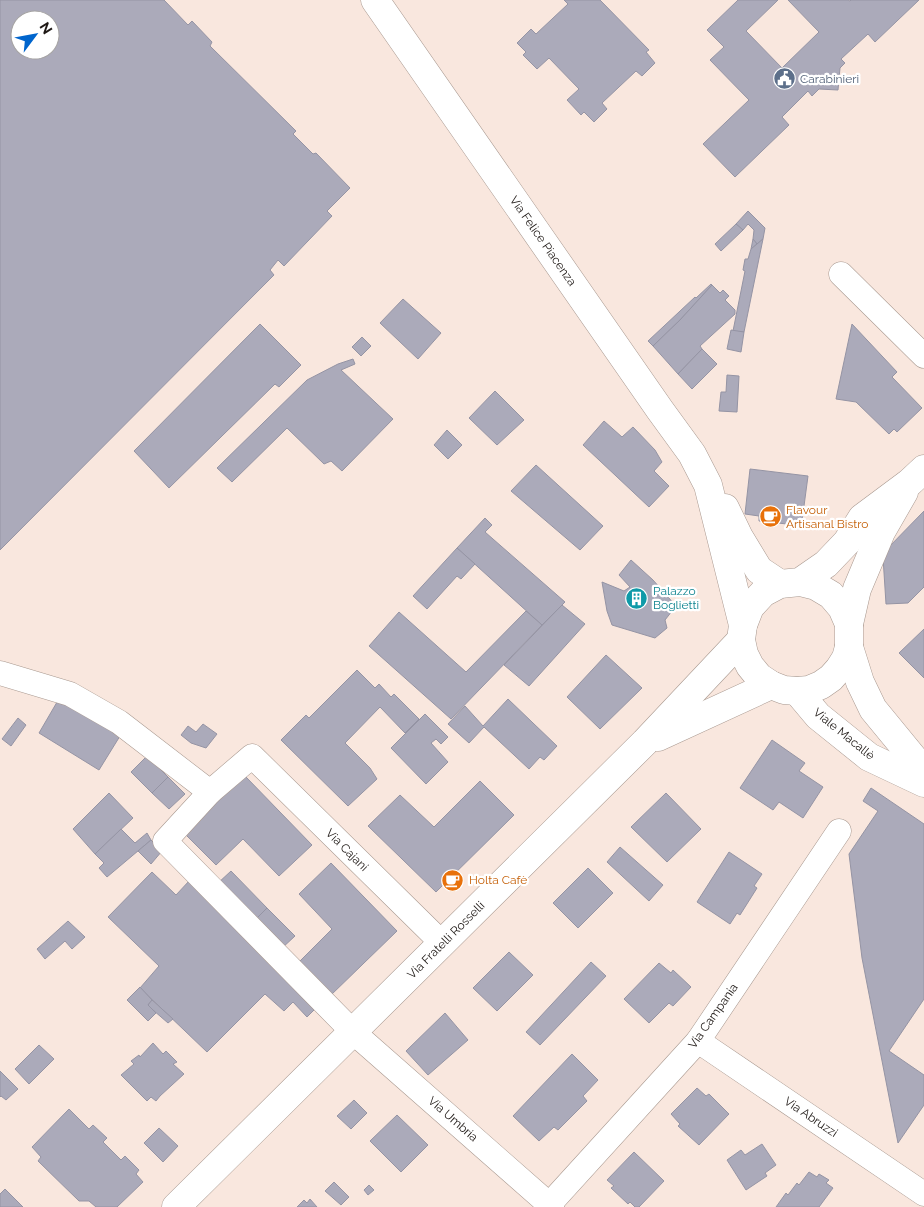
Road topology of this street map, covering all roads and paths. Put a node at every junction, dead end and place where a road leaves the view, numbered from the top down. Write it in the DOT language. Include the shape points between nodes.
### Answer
graph roads {
  1 [pos="375,0"];
  2 [pos="841,274"];
  3 [pos="924,356"];
  4 [pos="917,476"];
  5 [pos="708,485"];
  6 [pos="790,583"];
  7 [pos="742,632"];
  8 [pos="849,635"];
  9 [pos="0,673"];
  10 [pos="784,688"];
  11 [pos="645,742"];
  12 [pos="924,771"];
  13 [pos="924,782"];
  14 [pos="210,792"];
  15 [pos="839,831"];
  16 [pos="442,943"];
  17 [pos="353,1032"];
  18 [pos="698,1041"];
  19 [pos="924,1194"];
  20 [pos="550,1206"];
  21 [pos="176,1207"];
  1 -- 5 [label="street, Via Felice Piacenza" via="692,454"];
  2 -- 3 [label="street"];
  4 -- 6 [label="street" via="862,518 847,542 826,564"];
  4 -- 8 [label="street" via="881,532 857,589"];
  5 -- 6 [label="street, Via Felice Piacenza" via="723,504 760,570"];
  5 -- 7 [label="street, Via Felice Piacenza"];
  6 -- 7 [label="street" via="763,593 750,607"];
  6 -- 8 [label="street" via="816,586 831,595 842,608"];
  7 -- 10 [label="street" via="744,654 750,666 759,677"];
  7 -- 11 [label="street, Via Fratelli Rosselli"];
  8 -- 10 [label="street" via="846,658 831,678 809,690"];
  8 -- 12 [label="street" via="860,682 873,709"];
  9 -- 14 [label="street" via="70,694 119,722"];
  10 -- 11 [label="street, Via Fratelli Rosselli"];
  10 -- 13 [label="street, Viale Macallè" via="868,757"];
  11 -- 16 [label="street, Via Fratelli Rosselli"];
  14 -- 16 [label="street, Via Cajani" via="252,756"];
  14 -- 17 [label="street" via="165,841"];
  15 -- 18 [label="street, Via Campania"];
  16 -- 17 [label="street, Via Fratelli Rosselli"];
  17 -- 20 [label="street, Via Umbria"];
  17 -- 21 [label="street, Via Fratelli Rosselli"];
  18 -- 19 [label="street, Via Abruzzi"];
  18 -- 20 [label="street, Via Campania"];
}
